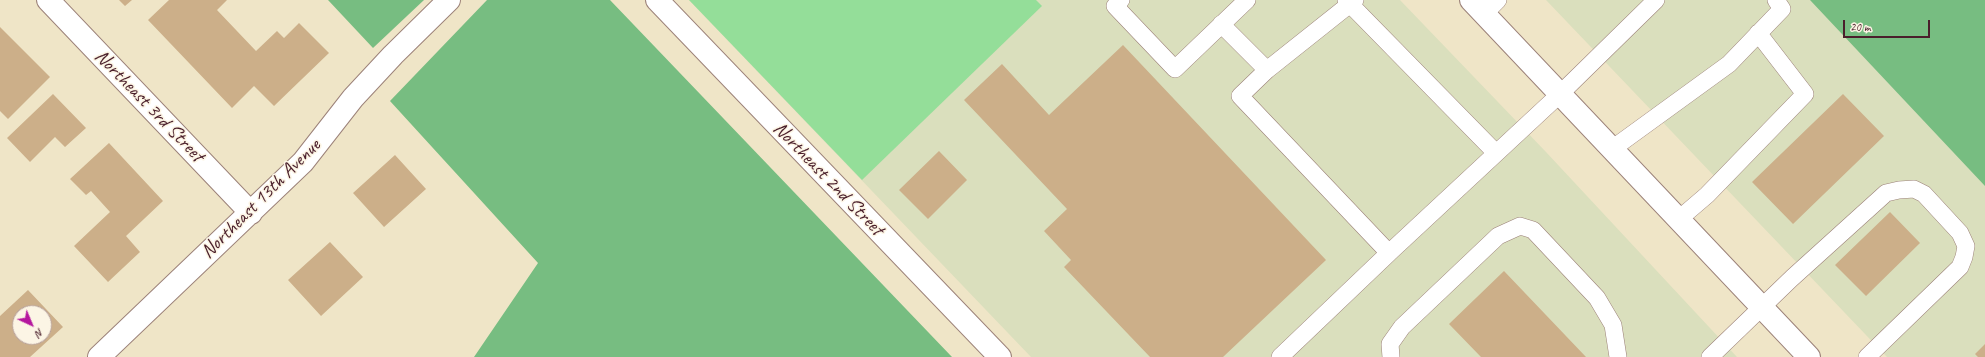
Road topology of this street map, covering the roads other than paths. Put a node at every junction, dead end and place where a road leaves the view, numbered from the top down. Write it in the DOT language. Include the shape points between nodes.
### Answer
graph roads {
  1 [pos="48,0"];
  2 [pos="449,0"];
  3 [pos="657,0"];
  4 [pos="1247,0"];
  5 [pos="1656,0"];
  6 [pos="1776,0"];
  7 [pos="1350,1"];
  8 [pos="1115,2"];
  9 [pos="1484,4"];
  10 [pos="1221,24"];
  11 [pos="1758,33"];
  12 [pos="1267,70"];
  13 [pos="1560,94"];
  14 [pos="1612,149"];
  15 [pos="1496,153"];
  16 [pos="251,213"];
  17 [pos="1678,219"];
  18 [pos="1389,253"];
  19 [pos="1762,308"];
  20 [pos="99,357"];
  21 [pos="1000,357"];
  22 [pos="1280,357"];
  23 [pos="1391,357"];
  24 [pos="1618,357"];
  25 [pos="1710,357"];
  26 [pos="1809,357"];
  27 [pos="1867,357"];
  1 -- 16 [label="street, Northeast 3rd Street"];
  2 -- 16 [label="street, Northeast 13th Avenue" via="392,55 353,98 303,162"];
  3 -- 21 [label="street, Northeast 2nd Street"];
  4 -- 10 [label="lane"];
  5 -- 13 [label="lane"];
  6 -- 11 [label="lane" via="1782,8"];
  7 -- 12 [label="lane"];
  7 -- 15 [label="lane"];
  8 -- 10 [label="lane" via="1175,69"];
  9 -- 13 [label="street"];
  10 -- 12 [label="lane"];
  11 -- 14 [label="lane" via="1729,64"];
  11 -- 17 [label="lane" via="1805,94 1707,196"];
  12 -- 18 [label="lane" via="1240,96"];
  13 -- 14 [label="street"];
  13 -- 15 [label="lane"];
  14 -- 17 [label="street"];
  15 -- 18 [label="lane"];
  16 -- 20 [label="street, Northeast 13th Avenue"];
  17 -- 19 [label="street"];
  18 -- 22 [label="lane"];
  19 -- 25 [label="lane"];
  19 -- 26 [label="street"];
  19 -- 27 [label="lane" via="1886,193 1914,189 1924,194 1960,233 1966,246 1960,266"];
  23 -- 24 [label="lane" via="1390,344 1402,327 1498,236 1520,226 1533,230 1597,298 1613,325"];
}
